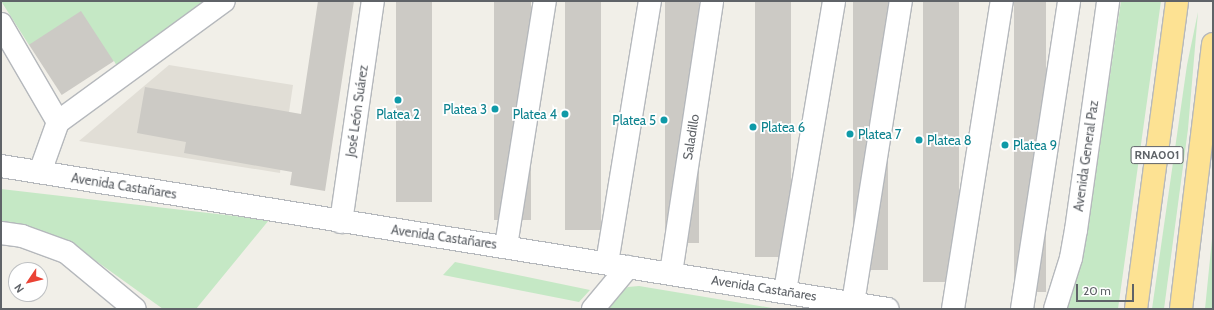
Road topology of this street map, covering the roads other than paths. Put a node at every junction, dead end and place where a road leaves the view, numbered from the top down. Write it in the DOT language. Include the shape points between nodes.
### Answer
graph roads {
  1 [pos="224,1"];
  2 [pos="373,1"];
  3 [pos="545,1"];
  4 [pos="650,1"];
  5 [pos="712,1"];
  6 [pos="834,1"];
  7 [pos="901,1"];
  8 [pos="1002,1"];
  9 [pos="1069,1"];
  10 [pos="1108,1"];
  11 [pos="1177,1"];
  12 [pos="1,24"];
  13 [pos="1213,44"];
  14 [pos="58,122"];
  15 [pos="1,166"];
  16 [pos="40,172"];
  17 [pos="341,222"];
  18 [pos="1,233"];
  19 [pos="506,246"];
  20 [pos="618,265"];
  21 [pos="671,273"];
  22 [pos="785,291"];
  23 [pos="853,303"];
  24 [pos="1024,304"];
  25 [pos="135,309"];
  26 [pos="593,309"];
  27 [pos="888,309"];
  28 [pos="952,309"];
  29 [pos="1055,309"];
  30 [pos="1136,309"];
  31 [pos="1182,309"];
  1 -- 14 [label="street"];
  2 -- 17 [label="street, José León Suárez"];
  3 -- 19 [label="street"];
  4 -- 20 [label="street"];
  5 -- 21 [label="street, Saladillo"];
  6 -- 22 [label="street"];
  7 -- 23 [label="street"];
  8 -- 28 [label="street"];
  9 -- 24 [label="street"];
  10 -- 29 [label="street, Avenida General Paz" via="1074,237"];
  11 -- 30 [label="highway, RNA001"];
  12 -- 14 [label="street"];
  13 -- 31 [label="highway, RNA001"];
  14 -- 16 [label="street"];
  15 -- 16 [label="street, Avenida Castañares"];
  16 -- 17 [label="street, Avenida Castañares"];
  17 -- 19 [label="street, Avenida Castañares"];
  18 -- 25 [label="street" via="22,236 66,252"];
  19 -- 20 [label="street, Avenida Castañares"];
  20 -- 21 [label="street, Avenida Castañares"];
  20 -- 26 [label="street"];
  21 -- 22 [label="street, Avenida Castañares"];
  22 -- 23 [label="street, Avenida Castañares"];
  23 -- 27 [label="street, Avenida Castañares"];
}
